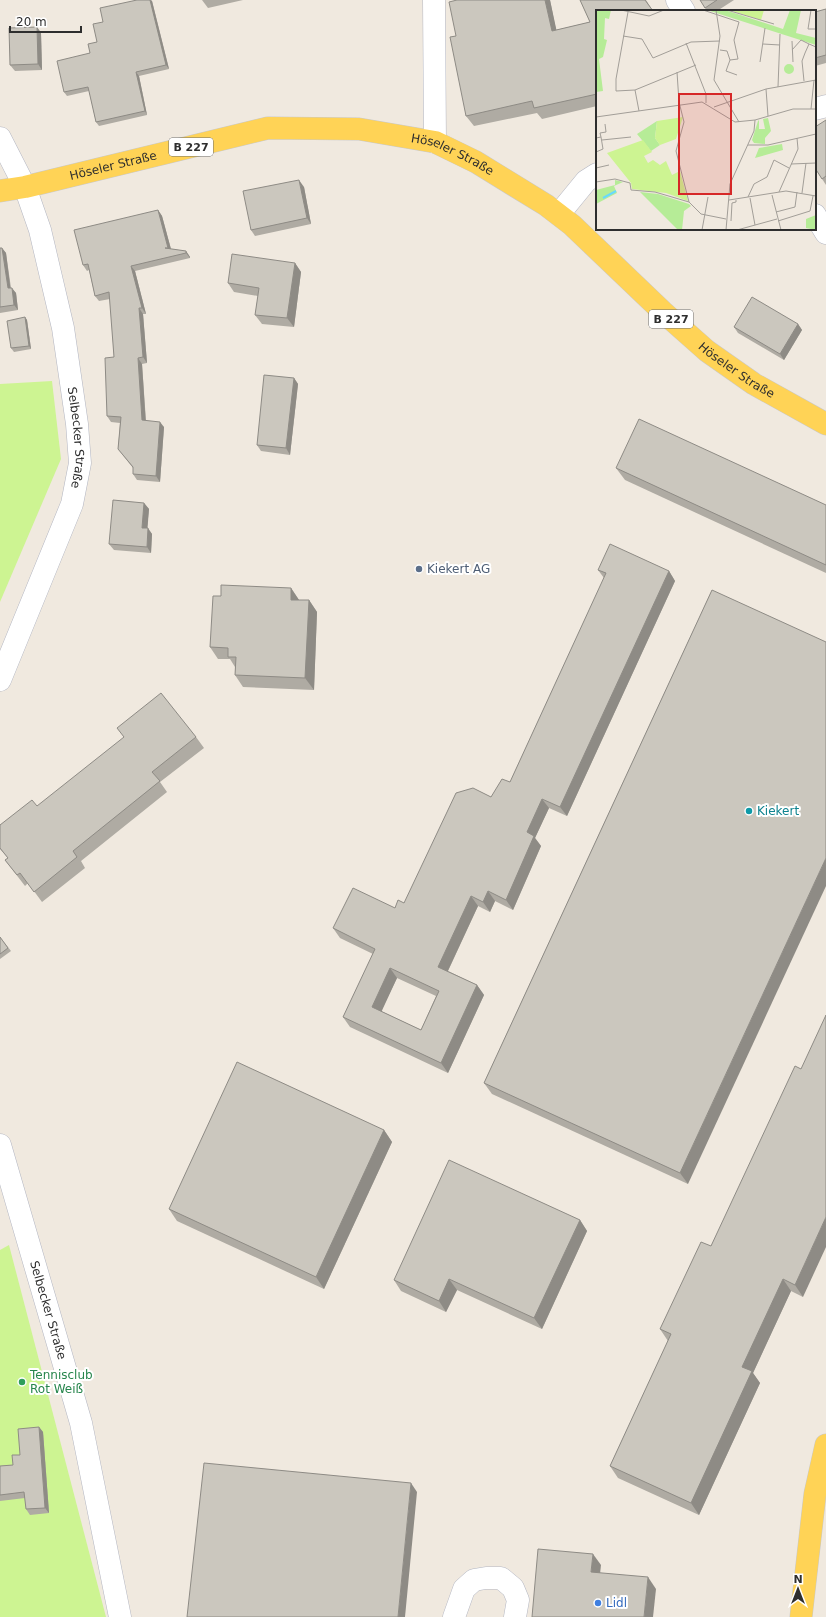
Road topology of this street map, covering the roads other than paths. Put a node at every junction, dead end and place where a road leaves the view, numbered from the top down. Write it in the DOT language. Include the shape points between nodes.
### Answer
graph roads {
  1 [pos="434,0"];
  2 [pos="677,0"];
  3 [pos="683,10"];
  4 [pos="826,106"];
  5 [pos="816,109"];
  6 [pos="0,138"];
  7 [pos="435,142"];
  8 [pos="596,175"];
  9 [pos="25,187"];
  10 [pos="0,191"];
  11 [pos="559,214"];
  12 [pos="816,217"];
  13 [pos="826,233"];
  14 [pos="826,424"];
  15 [pos="0,680"];
  16 [pos="0,1146"];
  17 [pos="826,1445"];
  18 [pos="120,1617"];
  19 [pos="454,1617"];
  20 [pos="515,1617"];
  21 [pos="801,1617"];
  1 -- 7 [label="street"];
  2 -- 3 [label="street"];
  4 -- 5 [label="street"];
  6 -- 9 [label="street, Selbecker Straße"];
  7 -- 9 [label="main road, Höseler Straße / B 227" via="359,129 268,128"];
  7 -- 11 [label="main road, Höseler Straße / B 227" via="476,162"];
  8 -- 11 [label="street" via="586,181"];
  9 -- 10 [label="main road, Höseler Straße / B 227"];
  9 -- 15 [label="street, Selbecker Straße" via="40,230 63,328 80,463 72,504"];
  11 -- 14 [label="main road, Höseler Straße / B 227" via="707,351 754,384"];
  12 -- 13 [label="street"];
  16 -- 18 [label="street, Selbecker Straße" via="81,1424"];
  17 -- 21 [label="main road" via="815,1494"];
  19 -- 20 [label="street" via="464,1589 474,1580 501,1578 514,1588 518,1600"];
}
